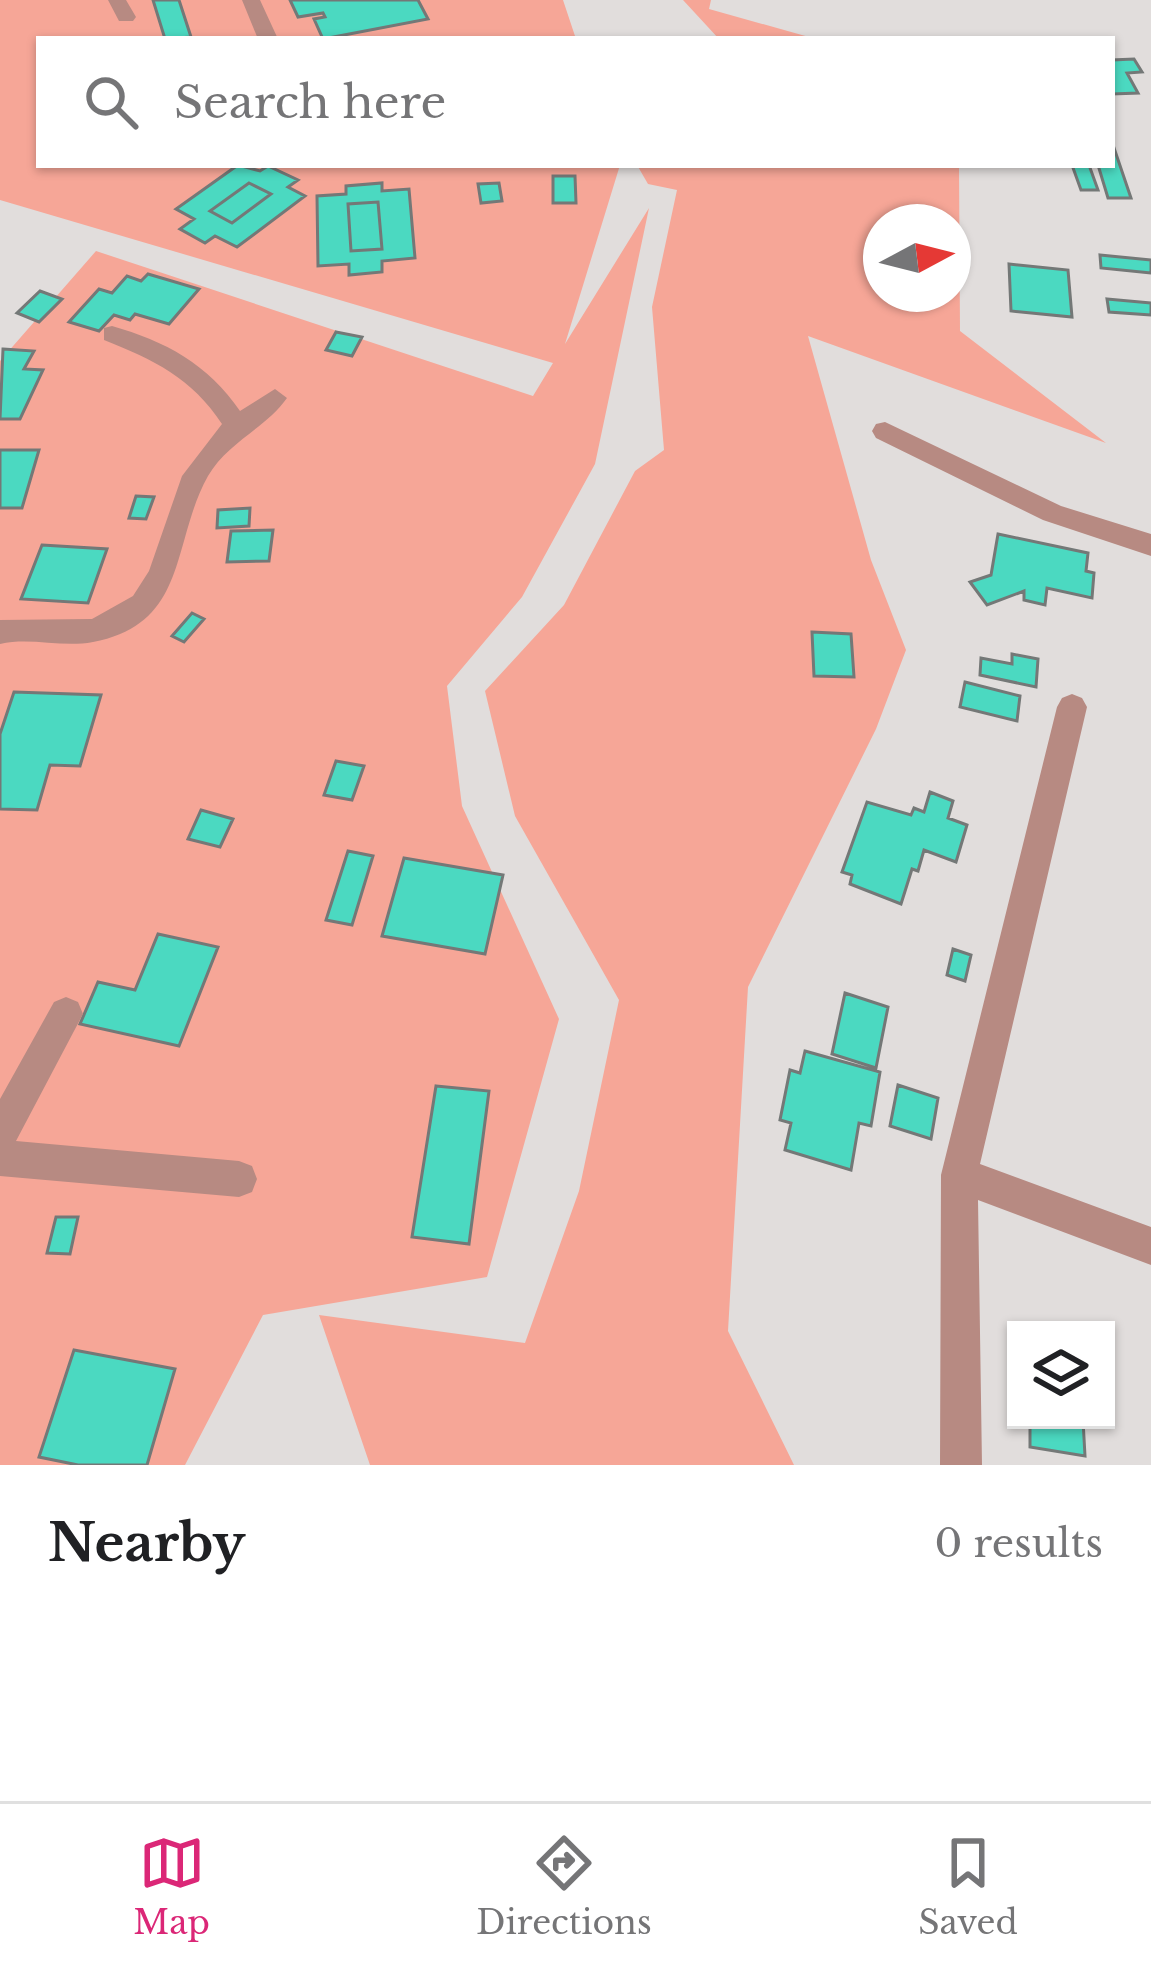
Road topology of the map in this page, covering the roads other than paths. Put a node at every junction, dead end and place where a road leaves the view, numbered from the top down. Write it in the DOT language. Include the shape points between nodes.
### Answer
graph roads {
  1 [pos="251,0"];
  2 [pos="267,36"];
  3 [pos="112,334"];
  4 [pos="275,398"];
  5 [pos="236,425"];
  6 [pos="885,431"];
  7 [pos="1151,545"];
  8 [pos="0,632"];
  9 [pos="1072,707"];
  10 [pos="66,1014"];
  11 [pos="0,1135"];
  12 [pos="0,1158"];
  13 [pos="959,1175"];
  14 [pos="239,1179"];
  15 [pos="1151,1246"];
  16 [pos="961,1465"];
  1 -- 2 [label="street"];
  3 -- 5 [label="street" via="184,363 211,384"];
  4 -- 5 [label="street"];
  5 -- 8 [label="street" via="192,481 163,570 129,616 77,635"];
  6 -- 7 [label="street" via="1052,514"];
  9 -- 13 [label="street"];
  10 -- 11 [label="street"];
  12 -- 14 [label="street"];
  13 -- 15 [label="street"];
  13 -- 16 [label="street"];
}
